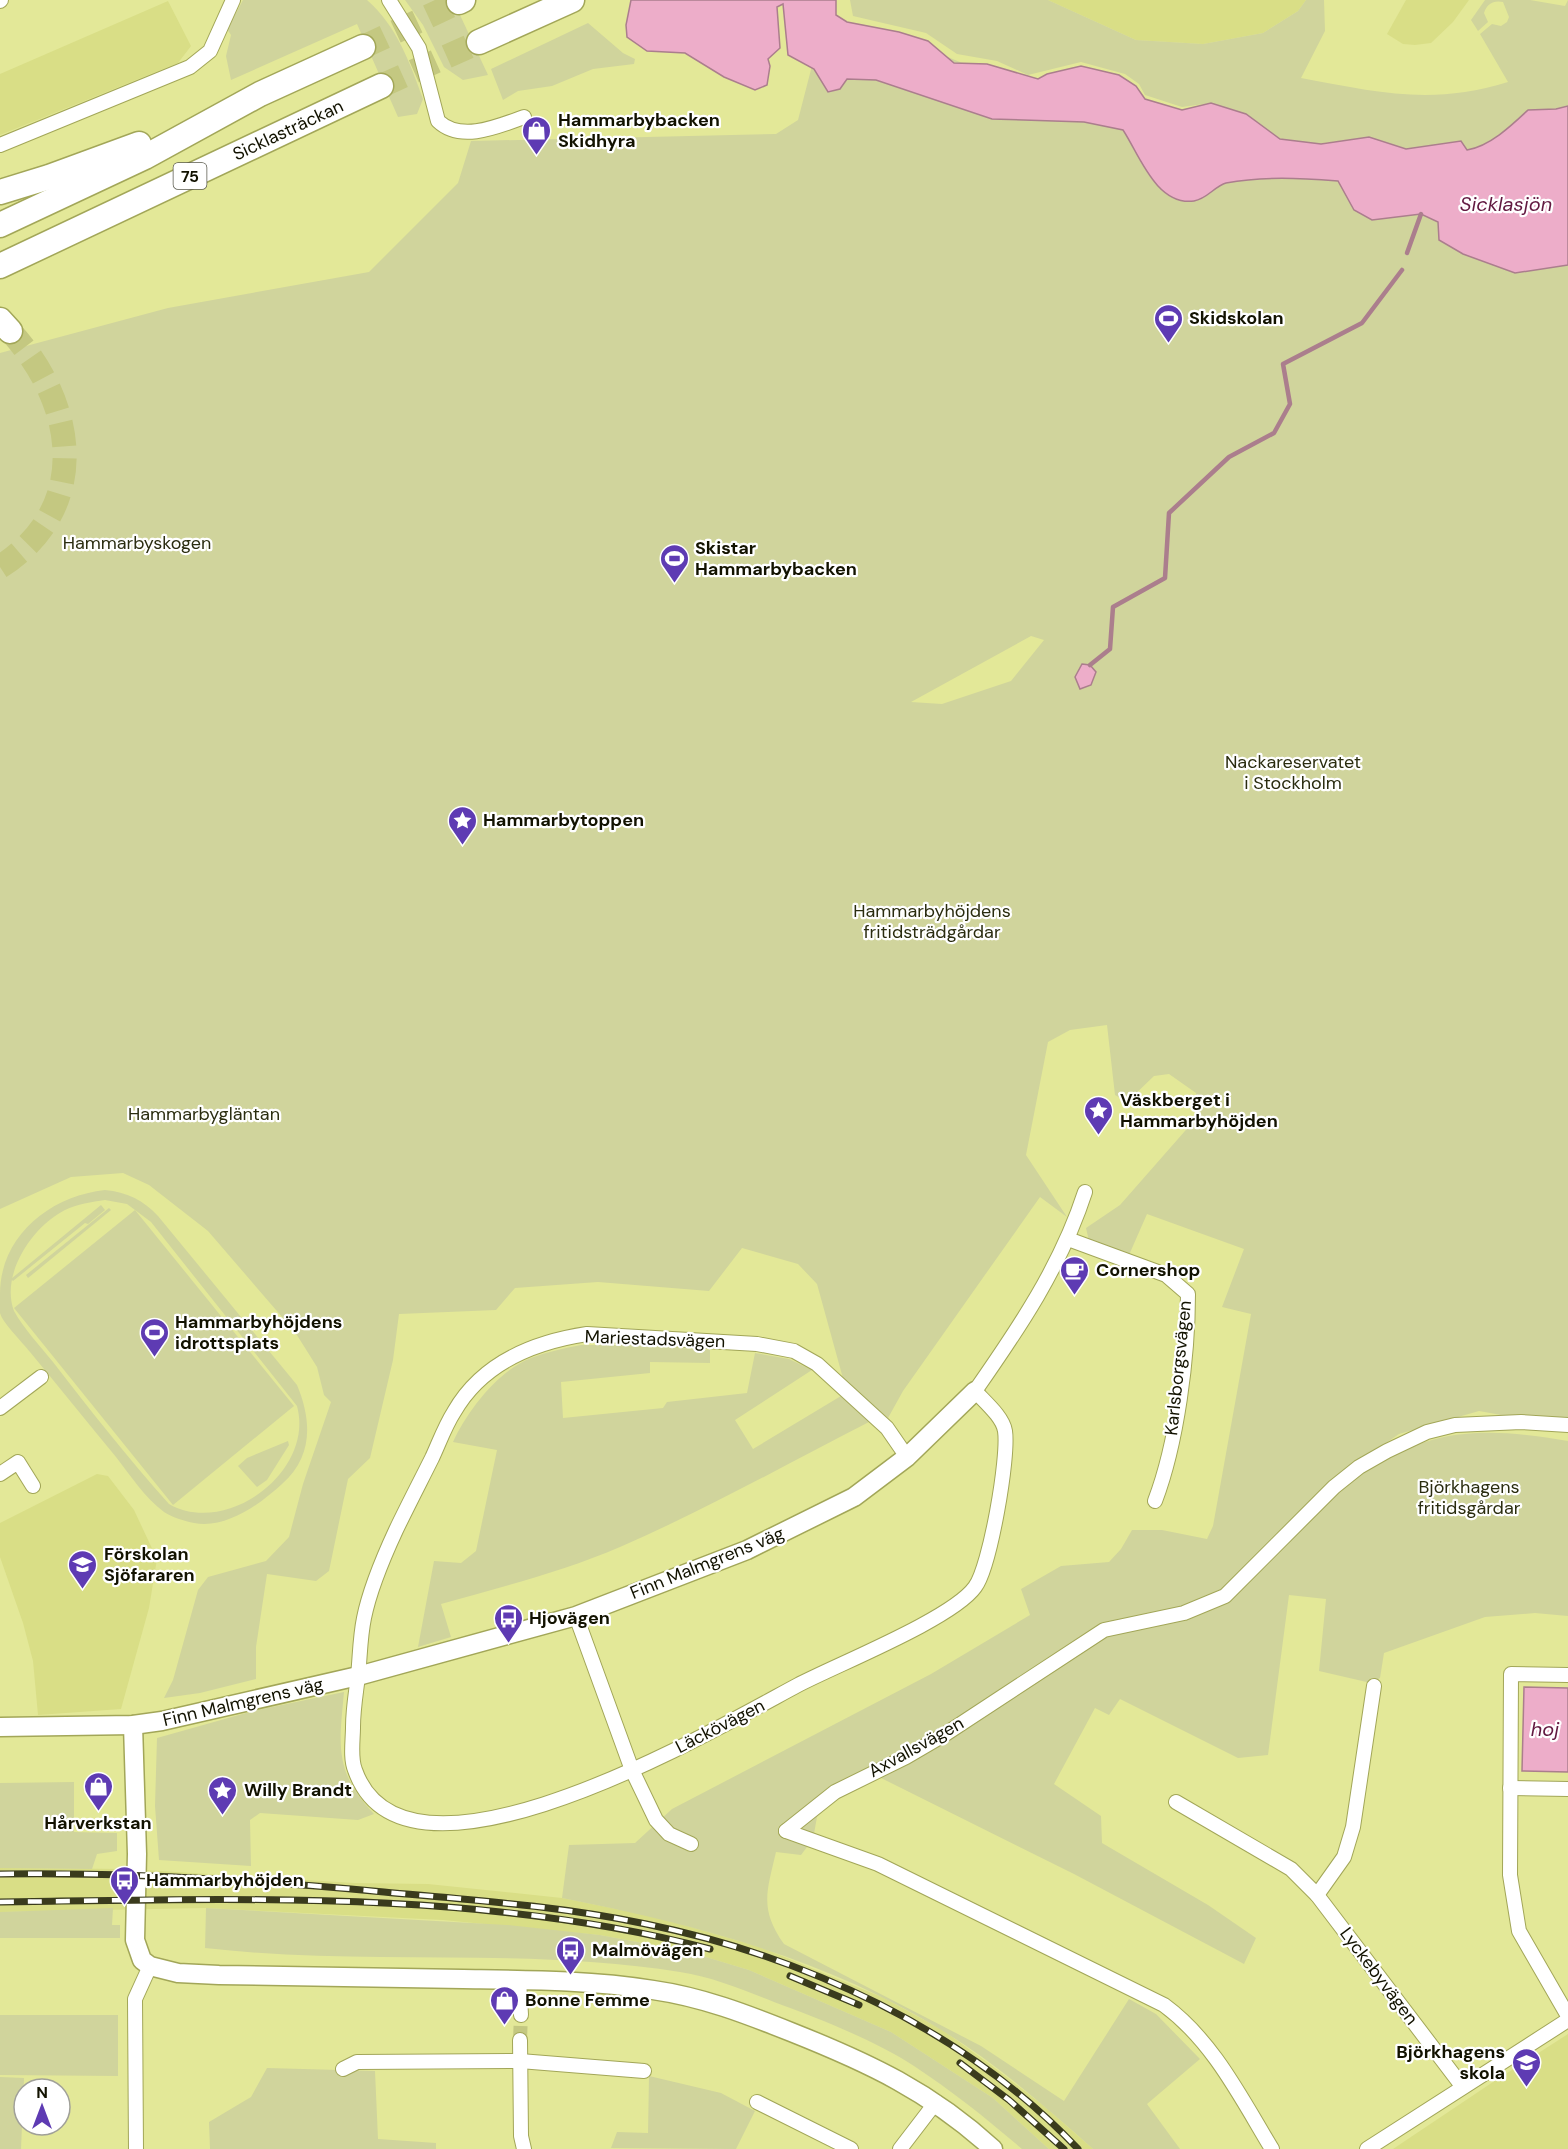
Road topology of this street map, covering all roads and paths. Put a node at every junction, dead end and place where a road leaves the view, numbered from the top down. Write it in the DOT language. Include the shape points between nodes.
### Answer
graph roads {
  1 [pos="233,0"];
  2 [pos="389,0"];
  3 [pos="572,0"];
  4 [pos="479,42"];
  5 [pos="363,47"];
  6 [pos="381,86"];
  7 [pos="260,94"];
  8 [pos="524,117"];
  9 [pos="0,145"];
  10 [pos="0,192"];
  11 [pos="88,224"];
  12 [pos="0,225"];
  13 [pos="0,266"];
  14 [pos="0,280"];
  15 [pos="1085,1192"];
  16 [pos="1068,1239"];
  17 [pos="40,1377"];
  18 [pos="975,1391"];
  19 [pos="0,1408"];
  20 [pos="1568,1425"];
  21 [pos="908,1457"];
  22 [pos="0,1474"];
  23 [pos="33,1486"];
  24 [pos="1155,1501"];
  25 [pos="576,1616"];
  26 [pos="1568,1675"];
  27 [pos="358,1676"];
  28 [pos="1374,1686"];
  29 [pos="133,1725"];
  30 [pos="0,1727"];
  31 [pos="632,1770"];
  32 [pos="1510,1788"];
  33 [pos="1568,1789"];
  34 [pos="1176,1802"];
  35 [pos="691,1844"];
  36 [pos="1317,1894"];
  37 [pos="150,1966"];
  38 [pos="519,1980"];
  39 [pos="520,2015"];
  40 [pos="1568,2018"];
  41 [pos="520,2040"];
  42 [pos="520,2061"];
  43 [pos="343,2069"];
  44 [pos="644,2071"];
  45 [pos="1462,2086"];
  46 [pos="757,2102"];
  47 [pos="936,2102"];
  48 [pos="136,2149"];
  49 [pos="524,2149"];
  50 [pos="851,2149"];
  51 [pos="900,2149"];
  52 [pos="993,2149"];
  53 [pos="1272,2149"];
  54 [pos="1366,2149"];
  1 -- 9 [label="street" via="210,51 190,67"];
  2 -- 8 [label="street" via="419,48 438,121 445,128 489,130"];
  3 -- 4 [label="highway"];
  5 -- 7 [label="highway, 75"];
  6 -- 11 [label="highway, Sicklasträckan / 75"];
  7 -- 10 [label="highway" via="116,153"];
  7 -- 12 [label="highway, 75" via="145,157"];
  11 -- 13 [label="highway, Sicklasträckan / 75"];
  11 -- 14 [label="highway" via="48,256"];
  15 -- 16 [label="street, Finn Malmgrens väg"];
  16 -- 18 [label="street, Finn Malmgrens väg" via="1025,1320"];
  16 -- 24 [label="street, Karlsborgsvägen" via="1166,1275 1188,1294 1180,1388 1166,1471"];
  17 -- 19 [label="street"];
  18 -- 21 [label="street, Finn Malmgrens väg"];
  18 -- 31 [label="street, Läckövägen" via="1005,1427 1006,1449 990,1550 976,1587 933,1618"];
  20 -- 53 [label="street, Axvallsvägen" via="1455,1425 1427,1432 1387,1451 1334,1487 1224,1596 1184,1613 1104,1630 947,1733 835,1792 786,1831 878,1864 1164,2005 1181,2017 1223,2068"];
  21 -- 25 [label="street, Finn Malmgrens väg" via="854,1497 747,1550"];
  21 -- 27 [label="street, Mariestadsvägen" via="871,1413 817,1364 794,1351 757,1344 587,1334 527,1349 503,1361 474,1385 454,1410 371,1589 363,1619"];
  22 -- 23 [label="street" via="18,1462"];
  25 -- 27 [label="street, Finn Malmgrens väg"];
  25 -- 31 [label="street"];
  26 -- 32 [label="street" via="1511,1674"];
  27 -- 29 [label="street, Finn Malmgrens väg"];
  27 -- 31 [label="street, Läckövägen" via="353,1704 354,1768 381,1806 414,1822 452,1824 507,1815 564,1798"];
  28 -- 36 [label="street" via="1353,1827 1344,1857"];
  29 -- 30 [label="street, Finn Malmgrens väg"];
  29 -- 37 [label="street" via="135,1940 142,1960"];
  31 -- 35 [label="street" via="656,1820 669,1834"];
  32 -- 33 [label="street"];
  32 -- 40 [label="street" via="1510,1875 1519,1931"];
  34 -- 36 [label="street, Lyckebyvägen" via="1291,1869"];
  36 -- 45 [label="street, Lyckebyvägen"];
  37 -- 38 [label="street" via="178,1973 219,1975"];
  37 -- 48 [label="street" via="135,1999"];
  38 -- 39 [label="street"];
  38 -- 47 [label="street" via="610,1985 706,2001 859,2059"];
  40 -- 45 [label="street"];
  41 -- 42 [label="street"];
  42 -- 43 [label="street" via="357,2061"];
  42 -- 44 [label="street"];
  42 -- 49 [label="street"];
  45 -- 54 [label="street"];
  46 -- 50 [label="street"];
  47 -- 51 [label="street"];
  47 -- 52 [label="street"];
}
